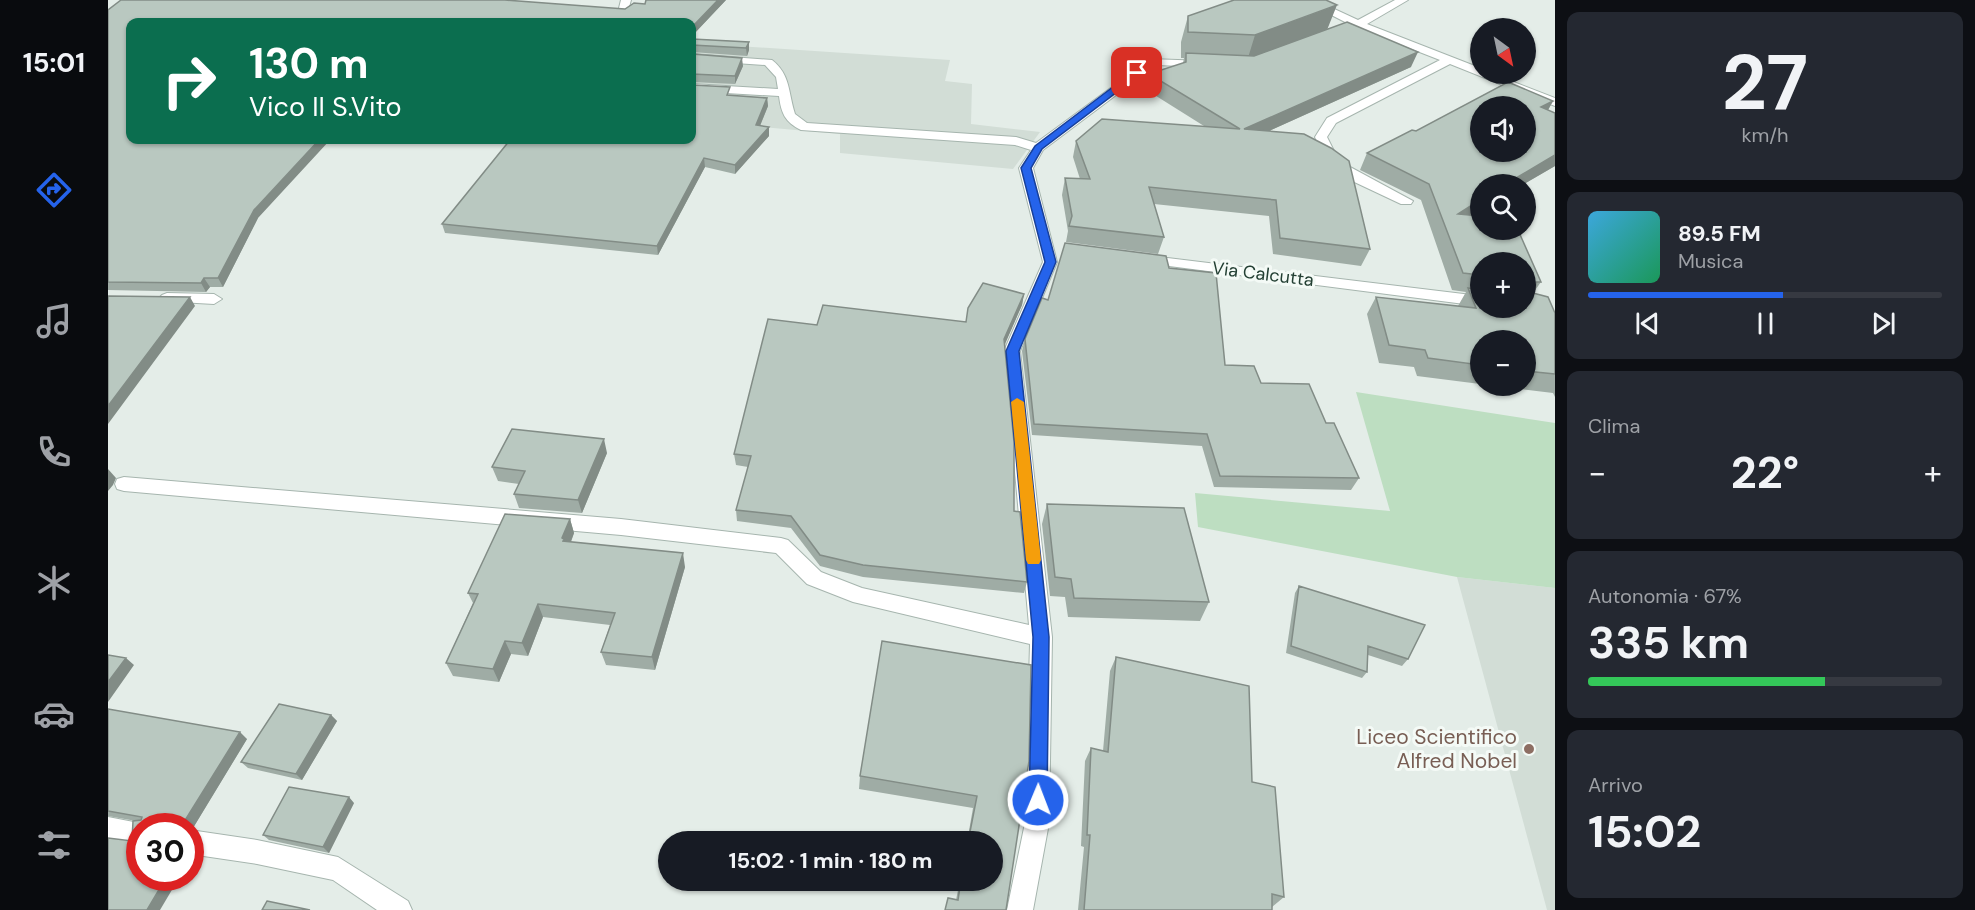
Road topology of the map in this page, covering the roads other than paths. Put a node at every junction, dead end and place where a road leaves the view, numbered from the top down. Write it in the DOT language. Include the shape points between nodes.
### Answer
graph roads {
  1 [pos="626,0"];
  2 [pos="1306,0"];
  3 [pos="1403,0"];
  4 [pos="623,12"];
  5 [pos="1358,24"];
  6 [pos="1314,41"];
  7 [pos="696,57"];
  8 [pos="1449,60"];
  9 [pos="1224,65"];
  10 [pos="1470,68"];
  11 [pos="1510,84"];
  12 [pos="696,88"];
  13 [pos="785,93"];
  14 [pos="1555,102"];
  15 [pos="1038,148"];
  16 [pos="1406,201"];
  17 [pos="1125,257"];
  18 [pos="155,298"];
  19 [pos="214,299"];
  20 [pos="1470,300"];
  21 [pos="124,484"];
  22 [pos="1041,637"];
  23 [pos="108,829"];
  24 [pos="126,832"];
  25 [pos="204,844"];
  26 [pos="399,910"];
  27 [pos="1020,910"];
  1 -- 4 [label="street"];
  2 -- 5 [label="street"];
  3 -- 5 [label="street"];
  5 -- 6 [label="street"];
  5 -- 8 [label="street"];
  7 -- 13 [label="street" via="768,62 782,73"];
  8 -- 10 [label="street"];
  8 -- 16 [label="street" via="1331,121 1321,138 1333,163"];
  9 -- 15 [label="street" via="1154,61"];
  11 -- 14 [label="street"];
  12 -- 13 [label="street"];
  13 -- 15 [label="street" via="789,118 795,125 1016,141"];
  15 -- 22 [label="street" via="1026,168 1052,248 1050,262 1012,351"];
  17 -- 20 [label="street, Via Calcutta"];
  18 -- 19 [label="street"];
  21 -- 22 [label="street" via="621,527 781,546 814,578 860,596"];
  22 -- 27 [label="street" via="1037,823"];
  23 -- 24 [label="street"];
  25 -- 26 [label="street" via="338,869"];
}
